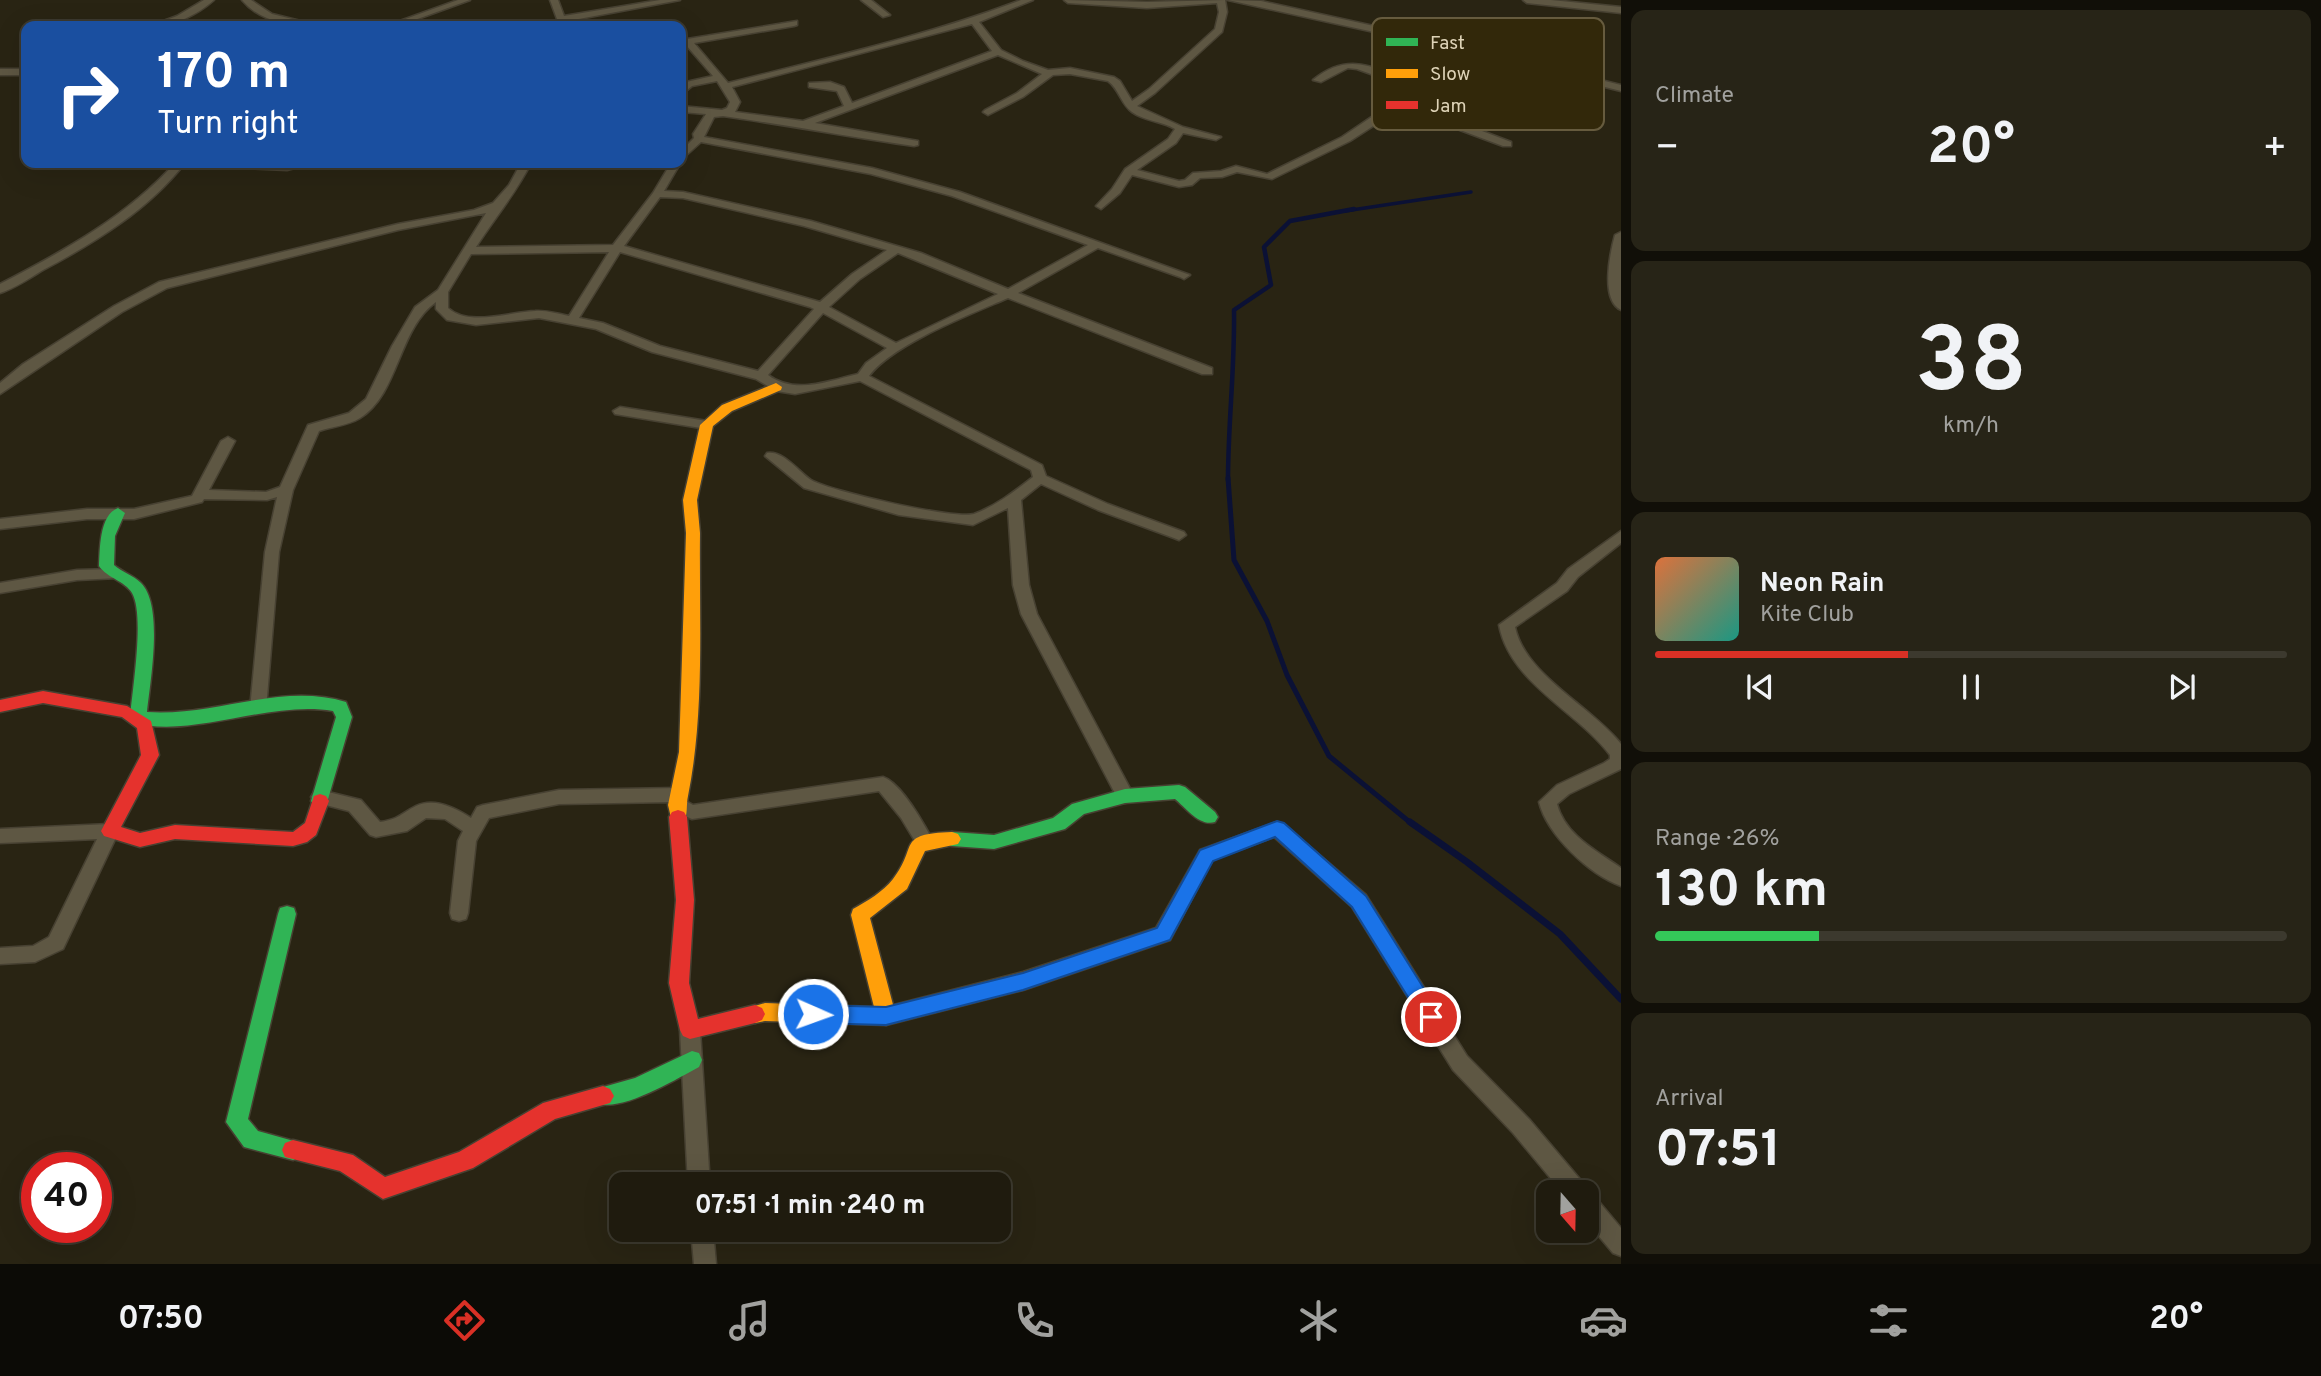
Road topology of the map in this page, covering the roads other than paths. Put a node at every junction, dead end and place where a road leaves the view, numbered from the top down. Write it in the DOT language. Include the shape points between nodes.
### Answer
graph roads {
  1 [pos="210,0"];
  2 [pos="246,0"];
  3 [pos="466,0"];
  4 [pos="554,0"];
  5 [pos="676,0"];
  6 [pos="865,0"];
  7 [pos="1029,0"];
  8 [pos="1068,0"];
  9 [pos="1220,0"];
  10 [pos="1232,0"];
  11 [pos="1527,0"];
  12 [pos="1122,1"];
  13 [pos="1621,10"];
  14 [pos="886,15"];
  15 [pos="170,21"];
  16 [pos="292,21"];
  17 [pos="405,21"];
  18 [pos="563,21"];
  19 [pos="574,21"];
  20 [pos="974,22"];
  21 [pos="794,23"];
  22 [pos="1372,29"];
  23 [pos="686,43"];
  24 [pos="686,44"];
  25 [pos="998,52"];
  26 [pos="1372,71"];
  27 [pos="0,72"];
  28 [pos="21,72"];
  29 [pos="1051,72"];
  30 [pos="718,78"];
  31 [pos="1318,80"];
  32 [pos="1604,84"];
  33 [pos="812,85"];
  34 [pos="726,86"];
  35 [pos="686,87"];
  36 [pos="1621,88"];
  37 [pos="1131,106"];
  38 [pos="850,108"];
  39 [pos="686,109"];
  40 [pos="720,112"];
  41 [pos="988,112"];
  42 [pos="1372,122"];
  43 [pos="804,124"];
  44 [pos="1180,129"];
  45 [pos="1470,130"];
  46 [pos="1216,137"];
  47 [pos="699,139"];
  48 [pos="914,143"];
  49 [pos="1507,144"];
  50 [pos="686,152"];
  51 [pos="176,168"];
  52 [pos="523,168"];
  53 [pos="673,168"];
  54 [pos="1129,171"];
  55 [pos="657,194"];
  56 [pos="497,205"];
  57 [pos="1101,206"];
  58 [pos="1621,234"];
  59 [pos="1096,245"];
  60 [pos="617,248"];
  61 [pos="896,249"];
  62 [pos="470,251"];
  63 [pos="1184,275"];
  64 [pos="0,289"];
  65 [pos="442,292"];
  66 [pos="1008,293"];
  67 [pos="1621,306"];
  68 [pos="819,307"];
  69 [pos="571,322"];
  70 [pos="896,348"];
  71 [pos="1207,371"];
  72 [pos="761,376"];
  73 [pos="862,377"];
  74 [pos="776,387"];
  75 [pos="0,390"];
  76 [pos="620,411"];
  77 [pos="707,425"];
  78 [pos="228,441"];
  79 [pos="772,456"];
  80 [pos="1040,478"];
  81 [pos="286,490"];
  82 [pos="200,494"];
  83 [pos="1014,499"];
  84 [pos="118,513"];
  85 [pos="0,524"];
  86 [pos="1179,535"];
  87 [pos="1621,536"];
  88 [pos="113,574"];
  89 [pos="0,588"];
  90 [pos="0,706"];
  91 [pos="258,709"];
  92 [pos="138,718"];
  93 [pos="1617,744"];
  94 [pos="1125,796"];
  95 [pos="320,797"];
  96 [pos="678,800"];
  97 [pos="1209,817"];
  98 [pos="474,829"];
  99 [pos="110,831"];
  100 [pos="0,836"];
  101 [pos="924,841"];
  102 [pos="1621,878"];
  103 [pos="459,913"];
  104 [pos="287,914"];
  105 [pos="0,956"];
  106 [pos="886,1016"];
  107 [pos="690,1030"];
  108 [pos="692,1060"];
  109 [pos="698,1172"];
  110 [pos="1566,1180"];
  111 [pos="1600,1220"];
  112 [pos="703,1242"];
  113 [pos="1621,1245"];
  114 [pos="705,1264"];
  1 -- 15 [label="street"];
  2 -- 16 [label="street" via="267,16"];
  3 -- 17 [label="street"];
  4 -- 18 [label="street"];
  5 -- 19 [label="street"];
  6 -- 14 [label="street"];
  7 -- 20 [label="street"];
  8 -- 12 [label="street"];
  9 -- 12 [label="street" via="1147,5"];
  9 -- 37 [label="street" via="1219,30"];
  10 -- 22 [label="street"];
  11 -- 13 [label="street"];
  20 -- 25 [label="street"];
  20 -- 34 [label="street"];
  21 -- 23 [label="street"];
  24 -- 30 [label="street"];
  25 -- 29 [label="street"];
  25 -- 38 [label="street"];
  26 -- 31 [label="street" via="1347,65"];
  27 -- 28 [label="street"];
  29 -- 37 [label="street" via="1111,79"];
  29 -- 41 [label="street"];
  30 -- 34 [label="street"];
  30 -- 35 [label="street"];
  32 -- 36 [label="street"];
  33 -- 38 [label="street" via="841,89"];
  34 -- 40 [label="street" via="735,102 731,110"];
  37 -- 44 [label="street"];
  38 -- 43 [label="street"];
  39 -- 40 [label="street"];
  40 -- 43 [label="street"];
  40 -- 47 [label="street" via="706,121"];
  42 -- 54 [label="street" via="1268,177 1236,169 1197,175 1179,184"];
  43 -- 48 [label="street"];
  44 -- 46 [label="street"];
  44 -- 54 [label="street" via="1171,141"];
  45 -- 49 [label="street"];
  47 -- 50 [label="street"];
  47 -- 59 [label="street" via="872,171 1010,211"];
  51 -- 64 [label="street" via="160,188 111,224"];
  52 -- 56 [label="street"];
  53 -- 55 [label="street"];
  54 -- 57 [label="street"];
  55 -- 60 [label="street"];
  55 -- 61 [label="street" via="683,195 807,223"];
  56 -- 62 [label="street"];
  56 -- 75 [label="street" via="163,285 118,309"];
  58 -- 67 [label="street" via="1615,256 1615,298"];
  59 -- 63 [label="street"];
  59 -- 66 [label="street"];
  60 -- 62 [label="street"];
  60 -- 68 [label="street"];
  60 -- 69 [label="street"];
  61 -- 66 [label="street"];
  61 -- 68 [label="street"];
  62 -- 65 [label="street"];
  65 -- 69 [label="street" via="442,310 451,317 476,321 539,314"];
  65 -- 81 [label="street" via="421,307 364,410 313,428"];
  66 -- 70 [label="street"];
  66 -- 71 [label="street"];
  68 -- 70 [label="street"];
  68 -- 72 [label="street"];
  69 -- 72 [label="street" via="599,326 656,349"];
  70 -- 73 [label="street" via="881,356"];
  72 -- 74 [label="street"];
  73 -- 74 [label="street" via="795,390"];
  73 -- 80 [label="street" via="1023,460 1037,468"];
  74 -- 77 [label="street" via="727,408"];
  76 -- 77 [label="street"];
  77 -- 96 [label="street" via="690,500 688,752"];
  78 -- 82 [label="street"];
  79 -- 83 [label="street" via="808,485 900,510 974,520"];
  80 -- 83 [label="street"];
  80 -- 86 [label="street"];
  81 -- 82 [label="street" via="267,496"];
  81 -- 91 [label="street" via="272,552"];
  82 -- 84 [label="street" via="197,499 134,514"];
  83 -- 94 [label="street" via="1021,585 1029,614"];
  84 -- 85 [label="street"];
  84 -- 88 [label="street" via="106,545 106,566"];
  87 -- 93 [label="street" via="1562,587 1507,625 1519,656"];
  88 -- 89 [label="street"];
  88 -- 92 [label="street" via="138,589 144,603"];
  90 -- 92 [label="street" via="43,697"];
  91 -- 92 [label="street" via="192,720"];
  91 -- 95 [label="street" via="332,701 340,706 344,717 341,734"];
  92 -- 99 [label="street" via="145,725 150,755"];
  93 -- 102 [label="street" via="1619,762 1548,802 1559,828"];
  94 -- 97 [label="street" via="1179,792"];
  94 -- 101 [label="street" via="1078,810 1059,824 994,842"];
  95 -- 98 [label="street" via="355,805 376,830 401,826 423,811 448,812"];
  95 -- 99 [label="street" via="311,830 293,839 175,832 140,840"];
  96 -- 98 [label="street" via="559,797 483,812"];
  96 -- 101 [label="street" via="692,812 883,784"];
  96 -- 107 [label="street" via="685,900 679,984"];
  98 -- 103 [label="street" via="467,841"];
  99 -- 100 [label="street"];
  99 -- 105 [label="street" via="56,943 35,954"];
  101 -- 106 [label="street" via="913,849 912,866 894,893 860,915"];
  104 -- 108 [label="street" via="237,1122 252,1140 345,1162 383,1188 465,1161 550,1110 638,1087"];
  106 -- 107 [label="street" via="765,1012"];
  106 -- 110 [label="street" via="1023,981 1163,934 1206,855 1277,828 1359,901 1460,1063"];
  107 -- 108 [label="street"];
  108 -- 109 [label="street"];
  111 -- 113 [label="street"];
  112 -- 114 [label="street"];
}
